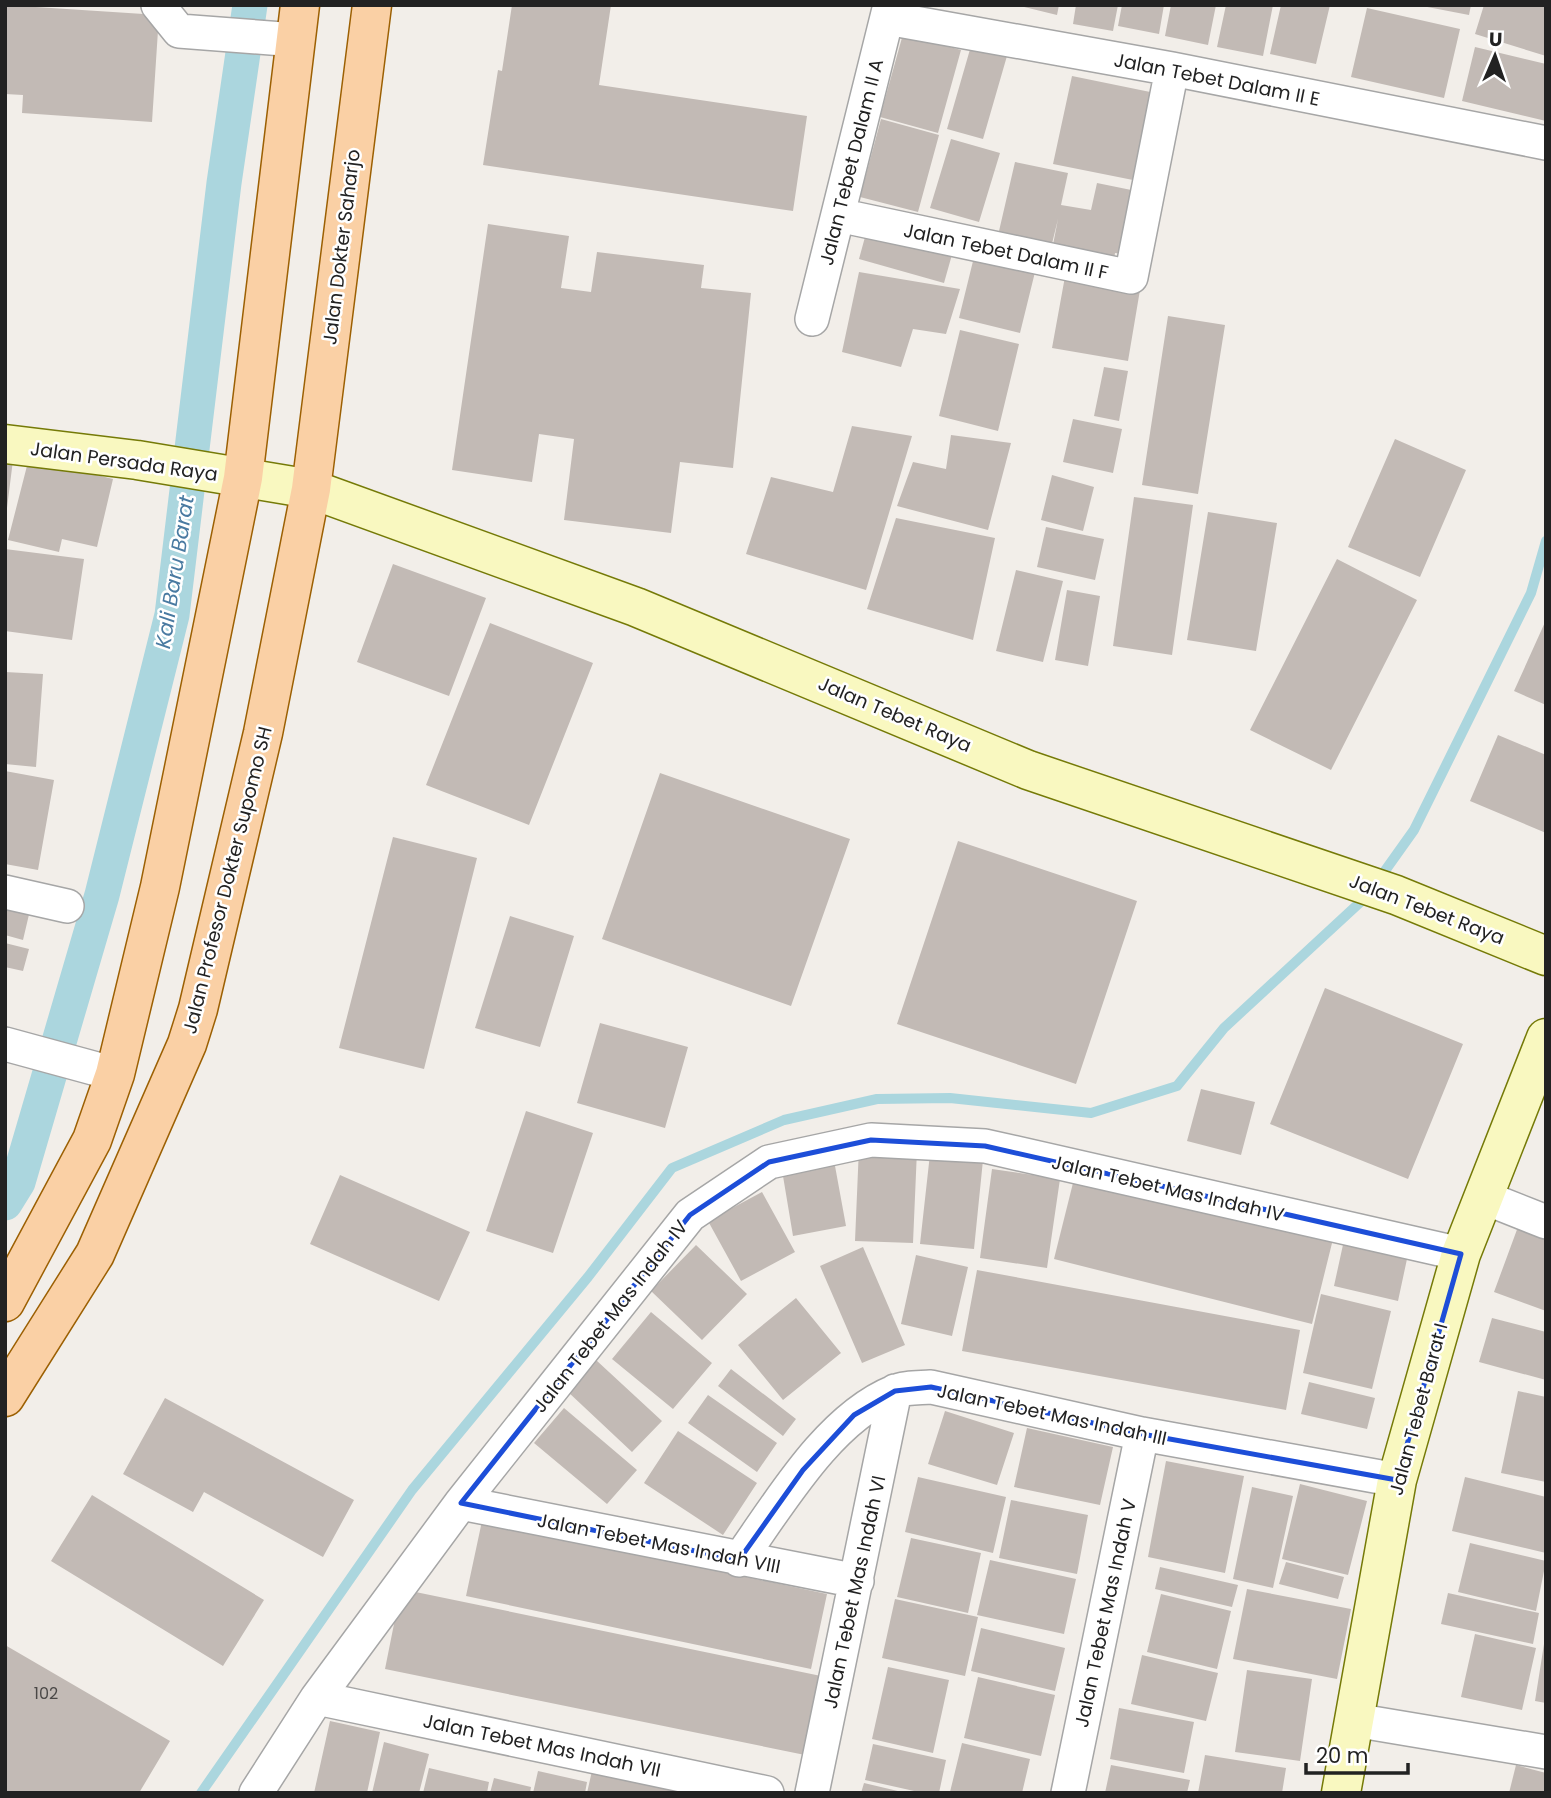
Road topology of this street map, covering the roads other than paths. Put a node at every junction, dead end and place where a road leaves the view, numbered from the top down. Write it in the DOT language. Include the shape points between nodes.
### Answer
graph roads {
  1 [pos="158,5"];
  2 [pos="372,5"];
  3 [pos="888,12"];
  4 [pos="298,23"];
  5 [pos="1172,69"];
  6 [pos="1546,143"];
  7 [pos="838,215"];
  8 [pos="812,319"];
  9 [pos="5,444"];
  10 [pos="232,476"];
  11 [pos="311,489"];
  12 [pos="5,892"];
  13 [pos="67,906"];
  14 [pos="1546,956"];
  15 [pos="1546,1038"];
  16 [pos="15,1046"];
  17 [pos="115,1074"];
  18 [pos="1483,1197"];
  19 [pos="1546,1222"];
  20 [pos="1461,1254"];
  21 [pos="5,1302"];
  22 [pos="895,1391"];
  23 [pos="5,1397"];
  24 [pos="1142,1434"];
  25 [pos="1397,1480"];
  26 [pos="461,1503"];
  27 [pos="739,1560"];
  28 [pos="857,1581"];
  29 [pos="317,1698"];
  30 [pos="1354,1720"];
  31 [pos="1546,1752"];
  32 [pos="257,1793"];
  33 [pos="767,1793"];
  34 [pos="812,1793"];
  35 [pos="1068,1793"];
  36 [pos="1340,1793"];
  1 -- 4 [label="street" via="179,31 249,37"];
  2 -- 11 [label="main road, Jalan Dokter Saharjo"];
  3 -- 5 [label="street, Jalan Tebet Dalam II E"];
  3 -- 7 [label="street, Jalan Tebet Dalam II A"];
  4 -- 10 [label="main road"];
  5 -- 6 [label="street, Jalan Tebet Dalam II E"];
  5 -- 7 [label="street, Jalan Tebet Dalam II F" via="1131,277"];
  7 -- 8 [label="street, Jalan Tebet Dalam II A"];
  9 -- 10 [label="main road, Jalan Persada Raya"];
  10 -- 11 [label="main road, Jalan Tebet Raya"];
  10 -- 17 [label="main road" via="160,887"];
  11 -- 14 [label="main road, Jalan Tebet Raya" via="673,621 1028,770 1396,895"];
  11 -- 23 [label="main road, Jalan Profesor Dokter Supomo SH" via="263,733 187,1044 95,1254"];
  12 -- 13 [label="street"];
  15 -- 18 [label="main road, Jalan Tebet Barat I"];
  16 -- 17 [label="street"];
  17 -- 21 [label="main road" via="92,1140"];
  18 -- 19 [label="street"];
  18 -- 20 [label="main road, Jalan Tebet Barat I"];
  20 -- 25 [label="main road, Jalan Tebet Barat I"];
  20 -- 26 [label="street, Jalan Tebet Mas Indah IV" via="985,1146 871,1140 769,1162 690,1215"];
  22 -- 24 [label="street, Jalan Tebet Mas Indah III" via="931,1387"];
  22 -- 27 [label="street, Jalan Tebet Mas Indah III" via="854,1415 803,1470"];
  22 -- 28 [label="street, Jalan Tebet Mas Indah VI"];
  24 -- 25 [label="street, Jalan Tebet Mas Indah III"];
  24 -- 35 [label="street, Jalan Tebet Mas Indah V"];
  25 -- 30 [label="main road, Jalan Tebet Barat I"];
  26 -- 27 [label="street, Jalan Tebet Mas Indah VIII"];
  26 -- 29 [label="street, Jalan Tebet Mas Indah IV"];
  27 -- 28 [label="street, Jalan Tebet Mas Indah VIII"];
  28 -- 34 [label="street, Jalan Tebet Mas Indah VI"];
  29 -- 32 [label="street, Jalan Tebet Mas Indah IV"];
  29 -- 33 [label="street, Jalan Tebet Mas Indah VII"];
  30 -- 31 [label="street"];
  30 -- 36 [label="main road, Jalan Tebet Barat I"];
}
